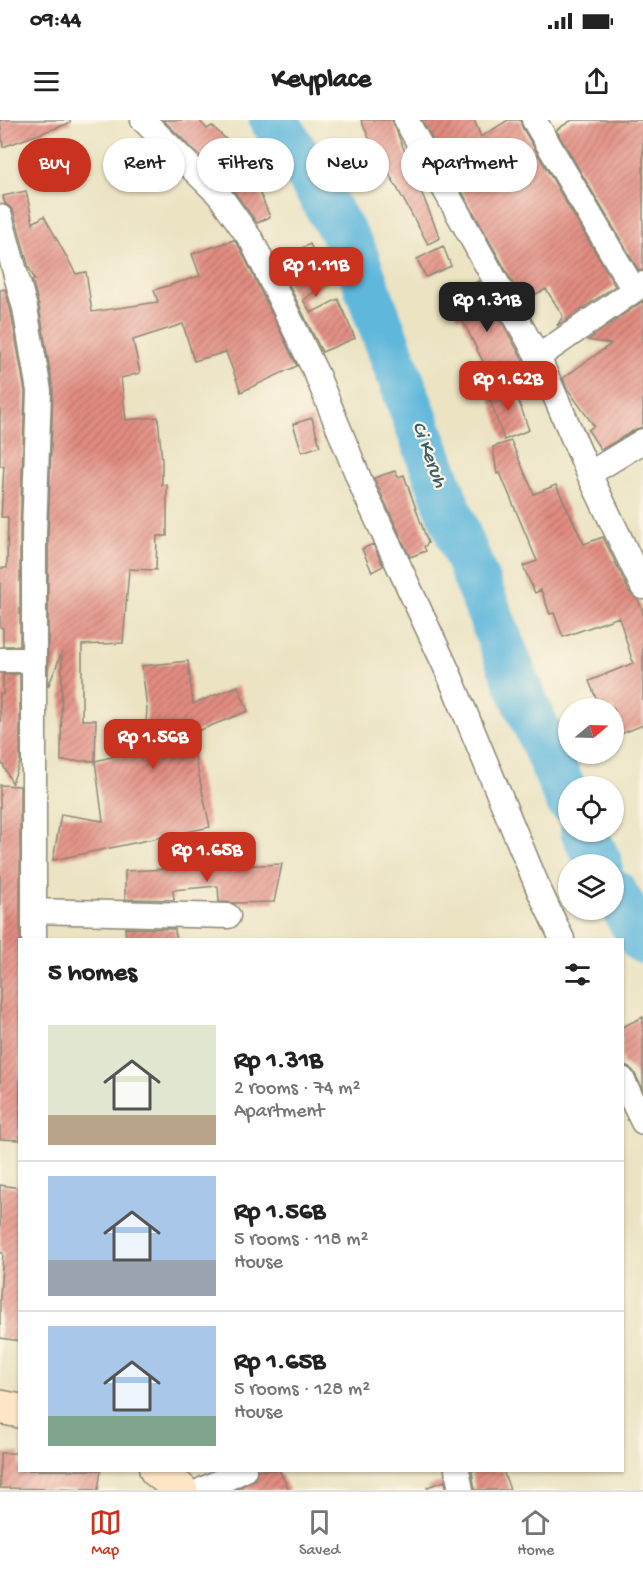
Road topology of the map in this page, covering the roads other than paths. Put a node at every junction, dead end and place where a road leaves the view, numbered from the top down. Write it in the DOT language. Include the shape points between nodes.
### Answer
graph roads {
  1 [pos="143,120"];
  2 [pos="406,120"];
  3 [pos="534,120"];
  4 [pos="0,217"];
  5 [pos="638,287"];
  6 [pos="538,357"];
  7 [pos="643,441"];
  8 [pos="589,474"];
  9 [pos="643,587"];
  10 [pos="0,660"];
  11 [pos="33,660"];
  12 [pos="34,911"];
  13 [pos="228,916"];
  14 [pos="34,938"];
  15 [pos="562,938"];
  16 [pos="624,1083"];
  17 [pos="643,1122"];
  18 [pos="0,1407"];
  19 [pos="18,1411"];
  20 [pos="158,1472"];
  21 [pos="240,1472"];
  22 [pos="457,1472"];
  23 [pos="181,1490"];
  24 [pos="202,1490"];
  25 [pos="461,1490"];
  1 -- 15 [label="street" via="220,196 252,241 317,375 364,491 448,672"];
  2 -- 6 [label="street"];
  3 -- 5 [label="street"];
  4 -- 11 [label="street" via="25,308 39,391"];
  5 -- 6 [label="street"];
  6 -- 8 [label="street"];
  7 -- 8 [label="street"];
  8 -- 9 [label="street"];
  10 -- 11 [label="street"];
  11 -- 12 [label="street"];
  12 -- 13 [label="street"];
  12 -- 14 [label="street"];
  16 -- 17 [label="street"];
  18 -- 19 [label="main road"];
  20 -- 23 [label="main road"];
  21 -- 24 [label="street"];
  22 -- 25 [label="street"];
}
